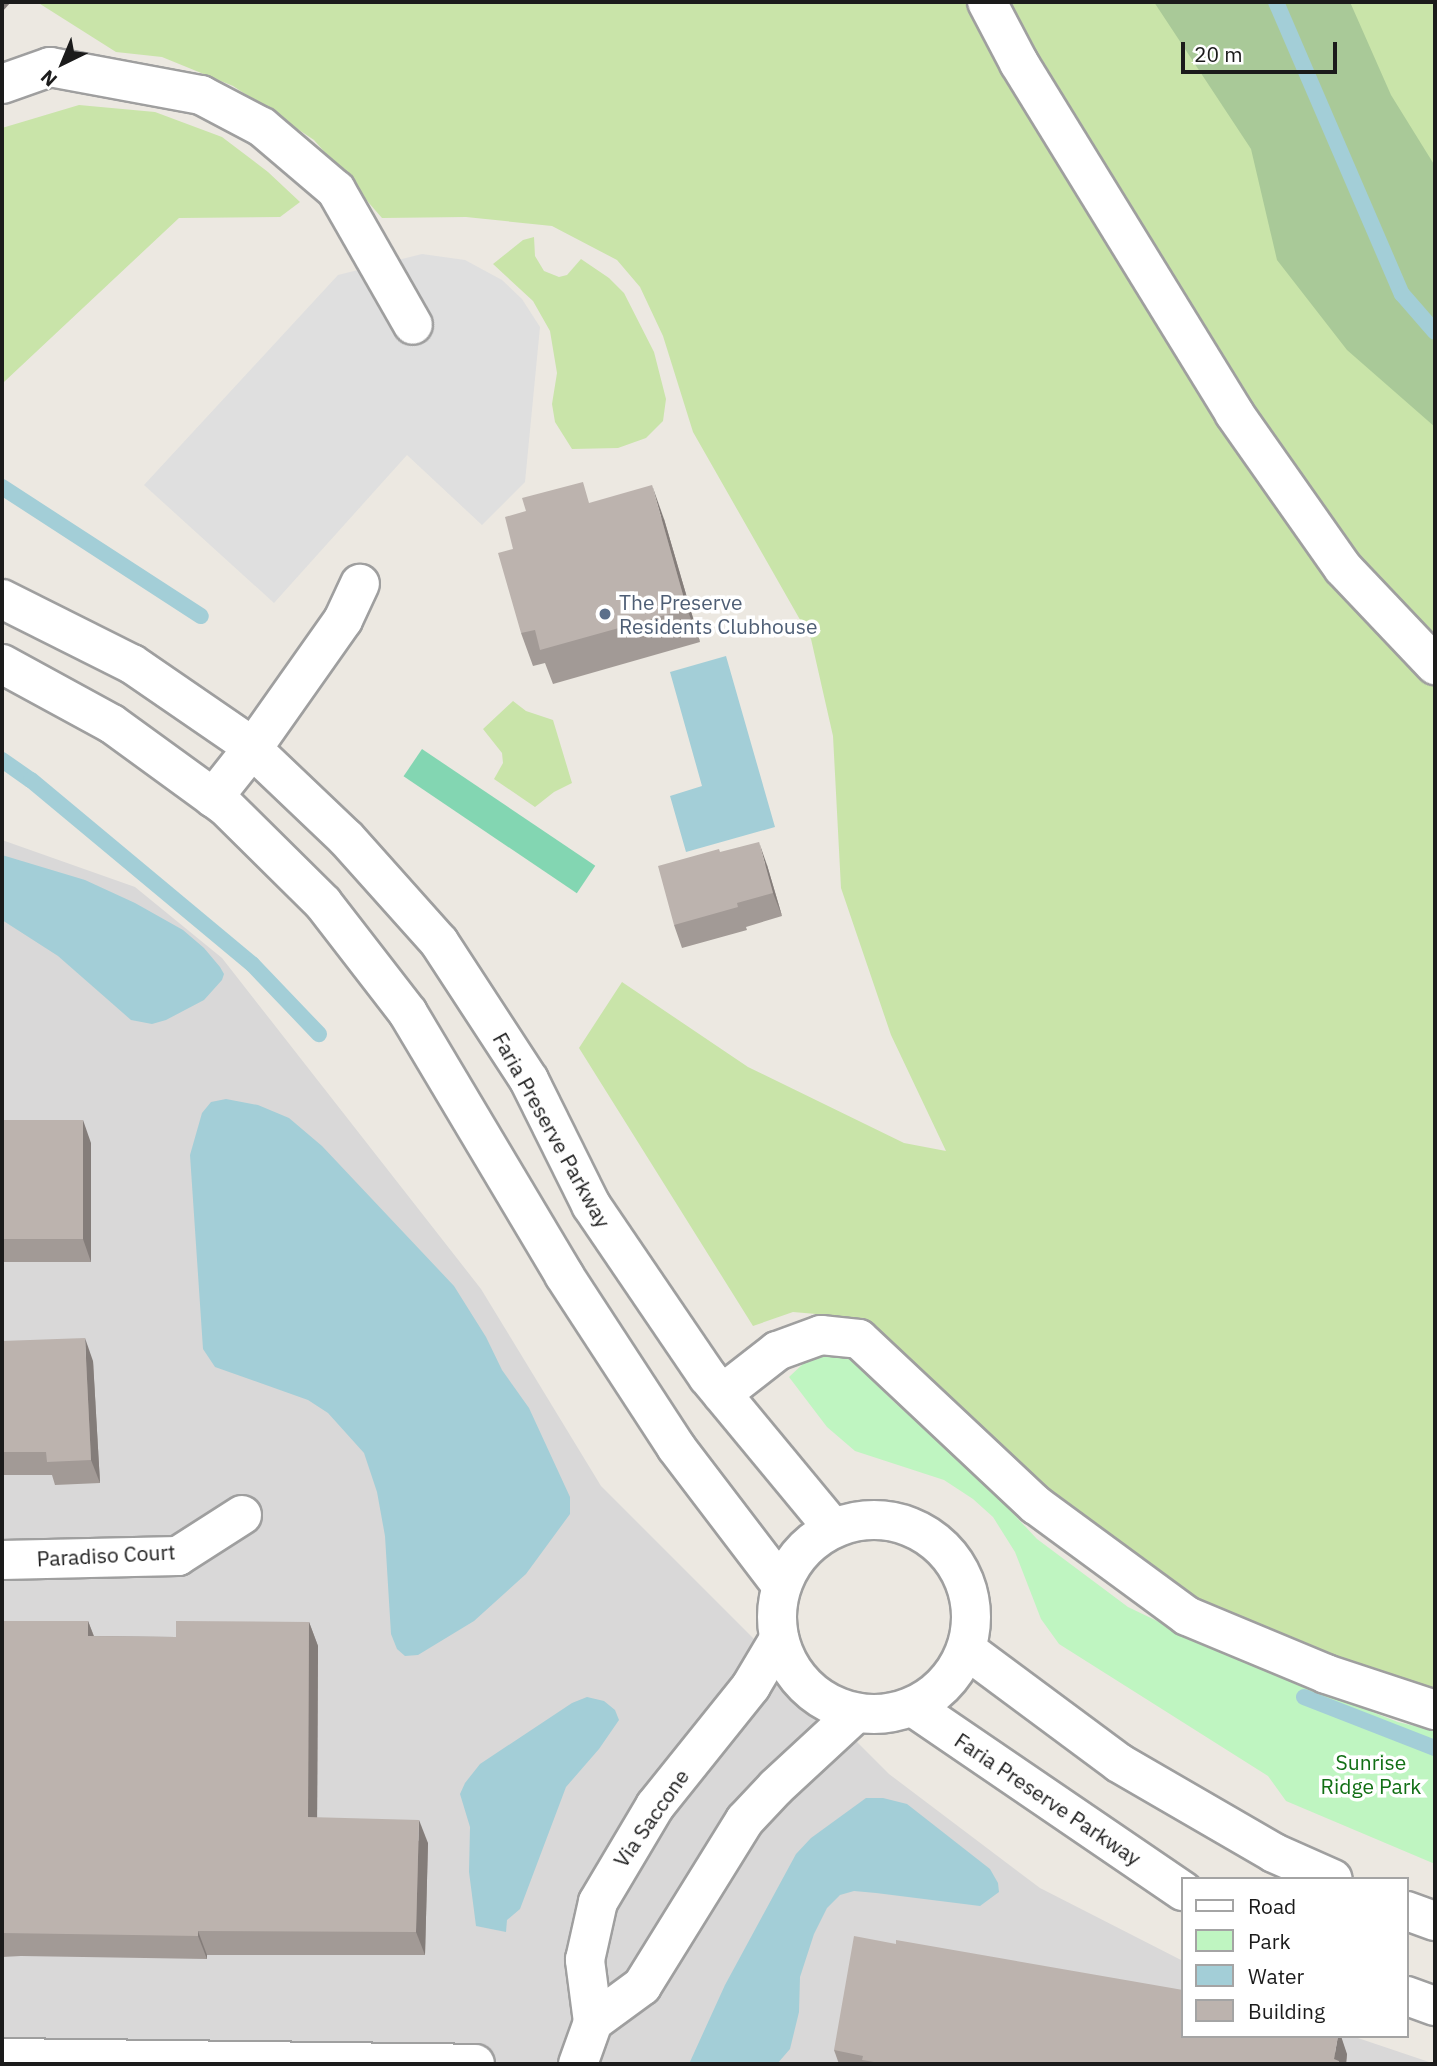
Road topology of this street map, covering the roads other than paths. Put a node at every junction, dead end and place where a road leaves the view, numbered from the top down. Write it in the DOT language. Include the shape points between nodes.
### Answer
graph roads {
  1 [pos="987,2"];
  2 [pos="2,84"];
  3 [pos="413,325"];
  4 [pos="360,584"];
  5 [pos="2,599"];
  6 [pos="2,664"];
  7 [pos="1435,665"];
  8 [pos="252,749"];
  9 [pos="213,798"];
  10 [pos="722,1394"];
  11 [pos="242,1515"];
  12 [pos="833,1528"];
  13 [pos="2,1560"];
  14 [pos="781,1585"];
  15 [pos="779,1639"];
  16 [pos="967,1650"];
  17 [pos="913,1707"];
  18 [pos="1435,1710"];
  19 [pos="856,1713"];
  20 [pos="1328,1877"];
  21 [pos="1182,1890"];
  22 [pos="1409,1912"];
  23 [pos="1435,1921"];
  24 [pos="1409,1997"];
  25 [pos="1435,2006"];
  26 [pos="593,2022"];
  27 [pos="2,2058"];
  28 [pos="475,2064"];
  29 [pos="578,2064"];
  1 -- 7 [label="street" via="1019,63 1234,414 1343,568"];
  2 -- 3 [label="street" via="50,67 201,95 262,127 337,190"];
  4 -- 8 [label="street" via="343,620"];
  5 -- 8 [label="street, Faria Preserve Parkway" via="132,664"];
  6 -- 9 [label="street" via="112,724"];
  8 -- 9 [label="street"];
  8 -- 10 [label="street, Faria Preserve Parkway" via="346,838 439,942 529,1080 591,1205"];
  9 -- 14 [label="street" via="323,903 408,1013 564,1275 676,1447"];
  10 -- 12 [label="street, Faria Preserve Parkway"];
  10 -- 18 [label="street" via="777,1351 821,1335 859,1339 1035,1505 1187,1616 1326,1674"];
  11 -- 13 [label="street, Paradiso Court" via="178,1556"];
  12 -- 14 [label="street" via="810,1542"];
  12 -- 16 [label="street" via="864,1519 897,1522 927,1534 951,1556 967,1586 972,1618"];
  14 -- 15 [label="street" via="776,1612"];
  15 -- 19 [label="street" via="789,1665 807,1688 830,1704"];
  15 -- 26 [label="street, Via Saccone" via="751,1686 656,1806 597,1902 585,1960"];
  16 -- 17 [label="street" via="955,1674"];
  16 -- 20 [label="street" via="1119,1763 1274,1853"];
  17 -- 19 [label="street" via="885,1714"];
  17 -- 21 [label="street, Faria Preserve Parkway"];
  19 -- 26 [label="street" via="745,1820 642,1986"];
  22 -- 23 [label="street"];
  24 -- 25 [label="street"];
  26 -- 29 [label="street, Via Saccone"];
  27 -- 28 [label="street"];
}
